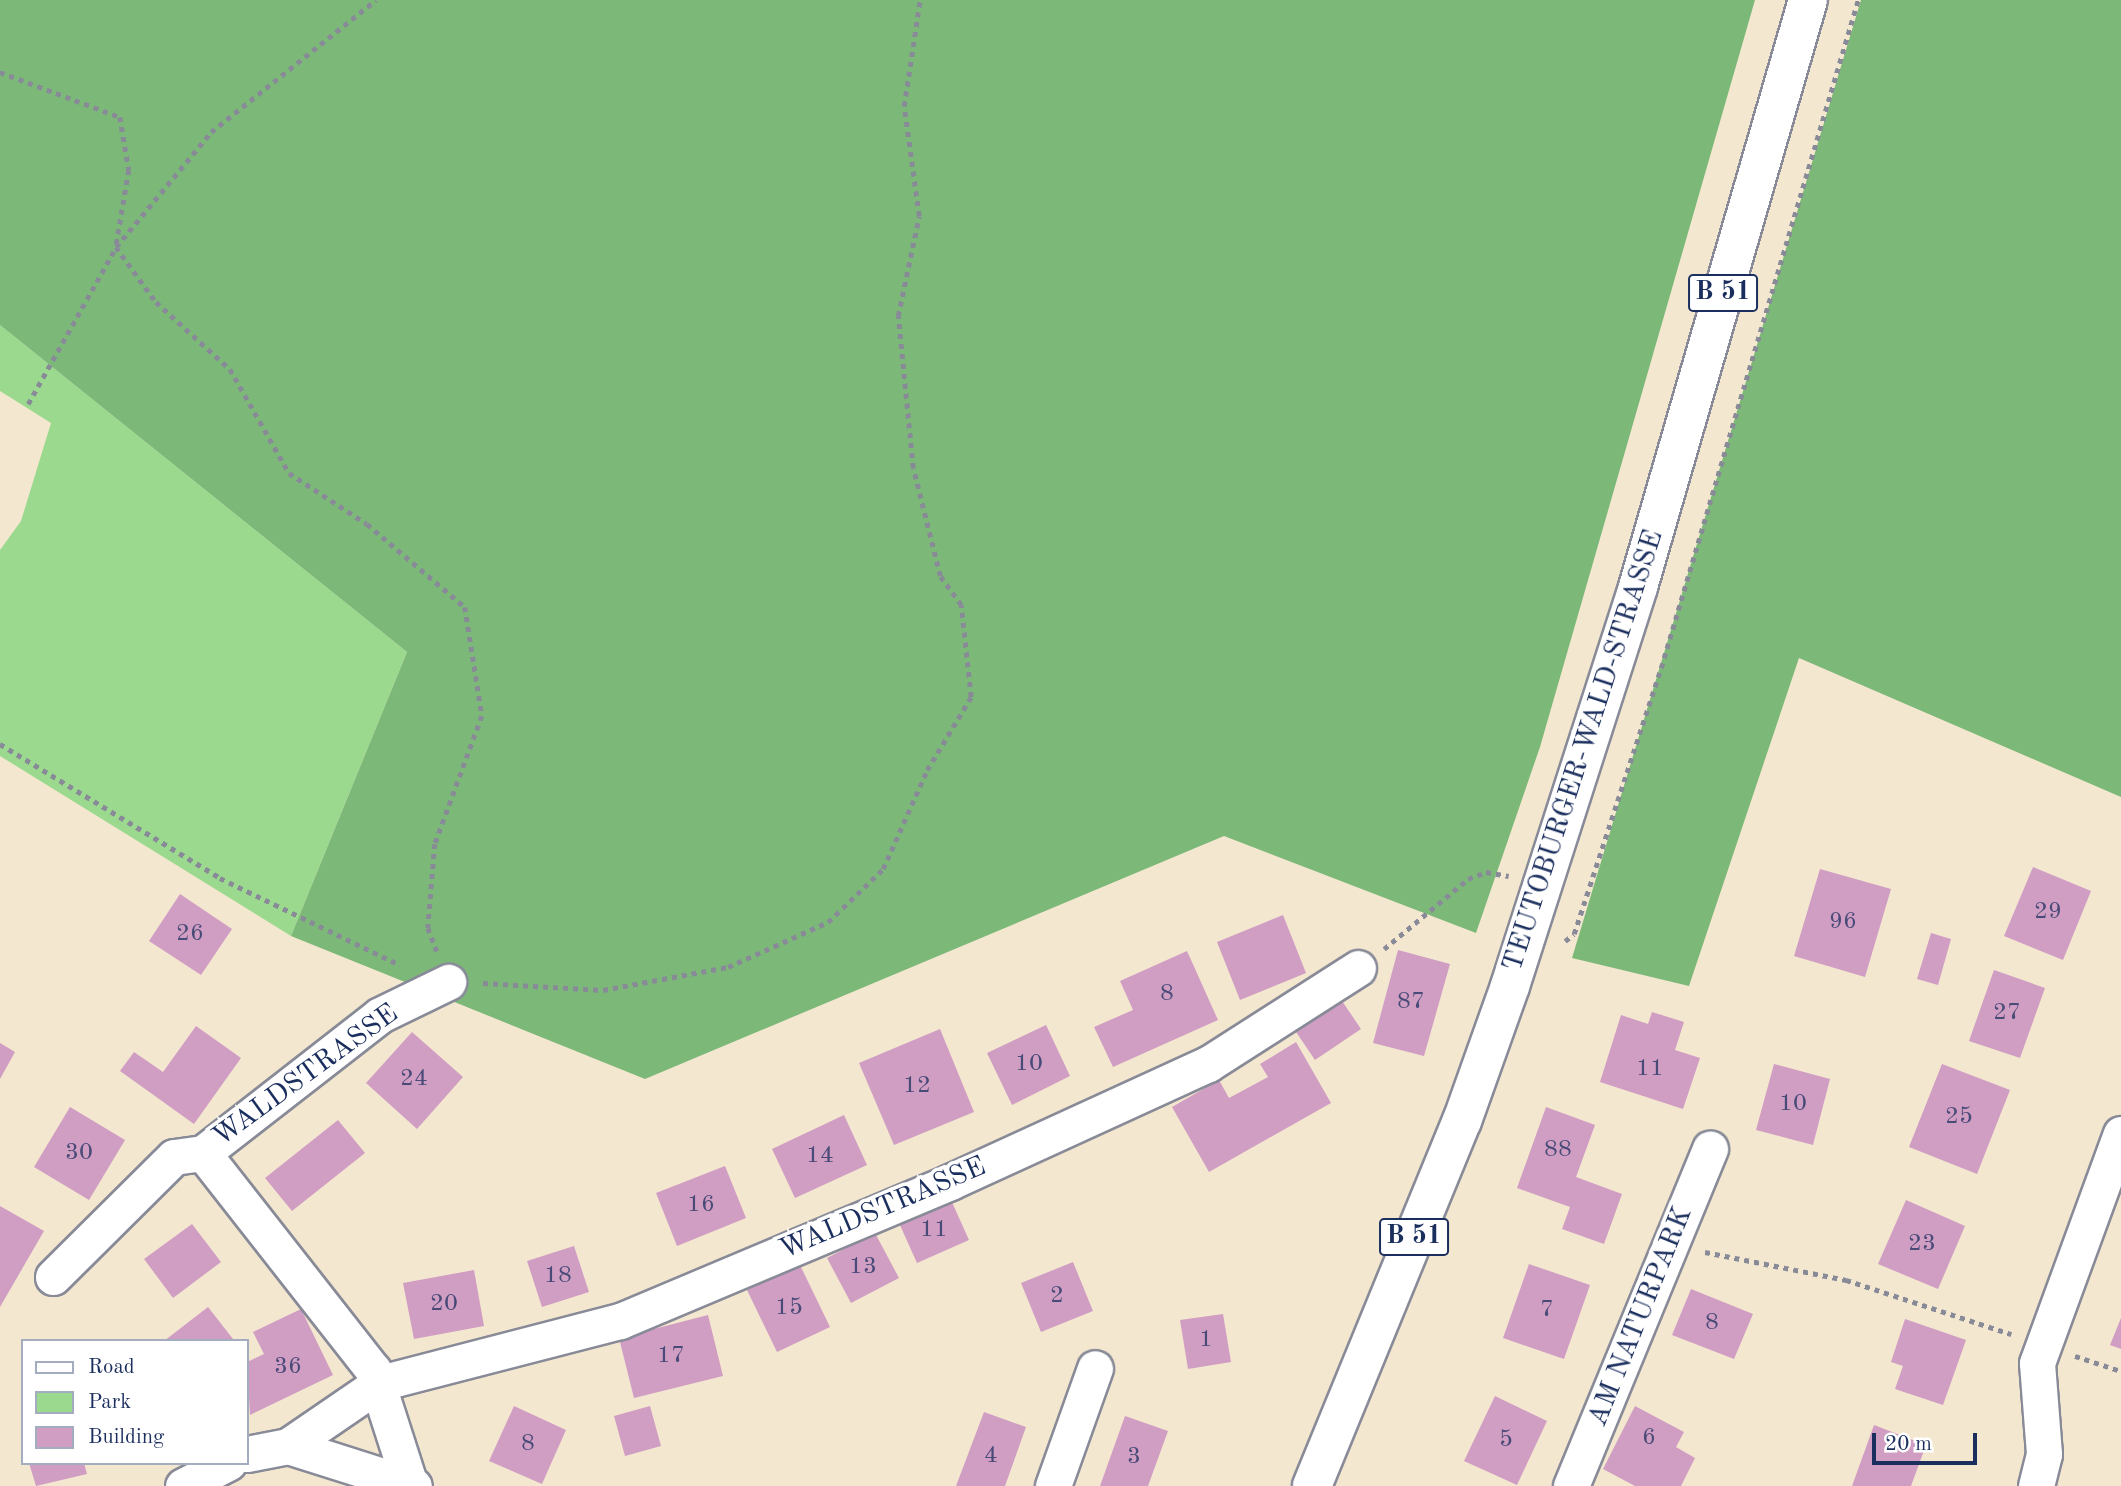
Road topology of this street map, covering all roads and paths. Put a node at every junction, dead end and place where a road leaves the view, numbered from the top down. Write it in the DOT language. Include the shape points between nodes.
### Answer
graph roads {
  1 [pos="376,0"];
  2 [pos="920,0"];
  3 [pos="1808,0"];
  4 [pos="1858,0"];
  5 [pos="0,72"];
  6 [pos="116,247"];
  7 [pos="28,404"];
  8 [pos="0,744"];
  9 [pos="1542,887"];
  10 [pos="1553,951"];
  11 [pos="1358,968"];
  12 [pos="449,982"];
  13 [pos="2121,1134"];
  14 [pos="1710,1149"];
  15 [pos="202,1153"];
  16 [pos="1672,1245"];
  17 [pos="52,1277"];
  18 [pos="2044,1345"];
  19 [pos="1095,1368"];
  20 [pos="2121,1371"];
  21 [pos="380,1383"];
  22 [pos="288,1446"];
  23 [pos="248,1454"];
  24 [pos="224,1465"];
  25 [pos="411,1485"];
  26 [pos="183,1486"];
  27 [pos="1053,1486"];
  28 [pos="1312,1486"];
  29 [pos="1571,1486"];
  30 [pos="2036,1486"];
  1 -- 6 [label="path" via="211,132"];
  2 -- 12 [label="path" via="904,106 919,216 898,316 913,468 940,576 961,606 971,697 927,769 883,869 828,922 728,967 603,990"];
  3 -- 9 [label="main road, TEUTOBURGER-WALD-STRASSE / B 51" via="1638,587"];
  4 -- 10 [label="path" via="1664,658 1574,934"];
  5 -- 6 [label="path" via="120,117 129,170"];
  6 -- 7 [label="path"];
  6 -- 12 [label="path" via="156,302 230,369 289,472 367,524 465,607 482,716 435,845 428,928"];
  8 -- 12 [label="path" via="220,878 369,955"];
  9 -- 11 [label="path" via="1502,874 1468,879"];
  9 -- 28 [label="main road, TEUTOBURGER-WALD-STRASSE / B 51" via="1462,1121"];
  11 -- 21 [label="street, WALDSTRASSE" via="1208,1064 924,1192 620,1321"];
  12 -- 15 [label="street, WALDSTRASSE" via="380,1015"];
  13 -- 18 [label="street"];
  14 -- 16 [label="street, AM NATURPARK"];
  15 -- 17 [label="street, WALDSTRASSE" via="174,1157"];
  15 -- 21 [label="street, WALDSTRASSE"];
  16 -- 18 [label="path" via="1846,1280"];
  16 -- 29 [label="street, AM NATURPARK"];
  18 -- 20 [label="path"];
  18 -- 30 [label="street" via="2037,1363 2044,1454"];
  19 -- 27 [label="street"];
  21 -- 22 [label="street, WALDSTRASSE"];
  21 -- 25 [label="street, WALDSTRASSE"];
  22 -- 23 [label="street, WALDSTRASSE"];
  22 -- 25 [label="street, WALDSTRASSE"];
  24 -- 26 [label="street"];
}
